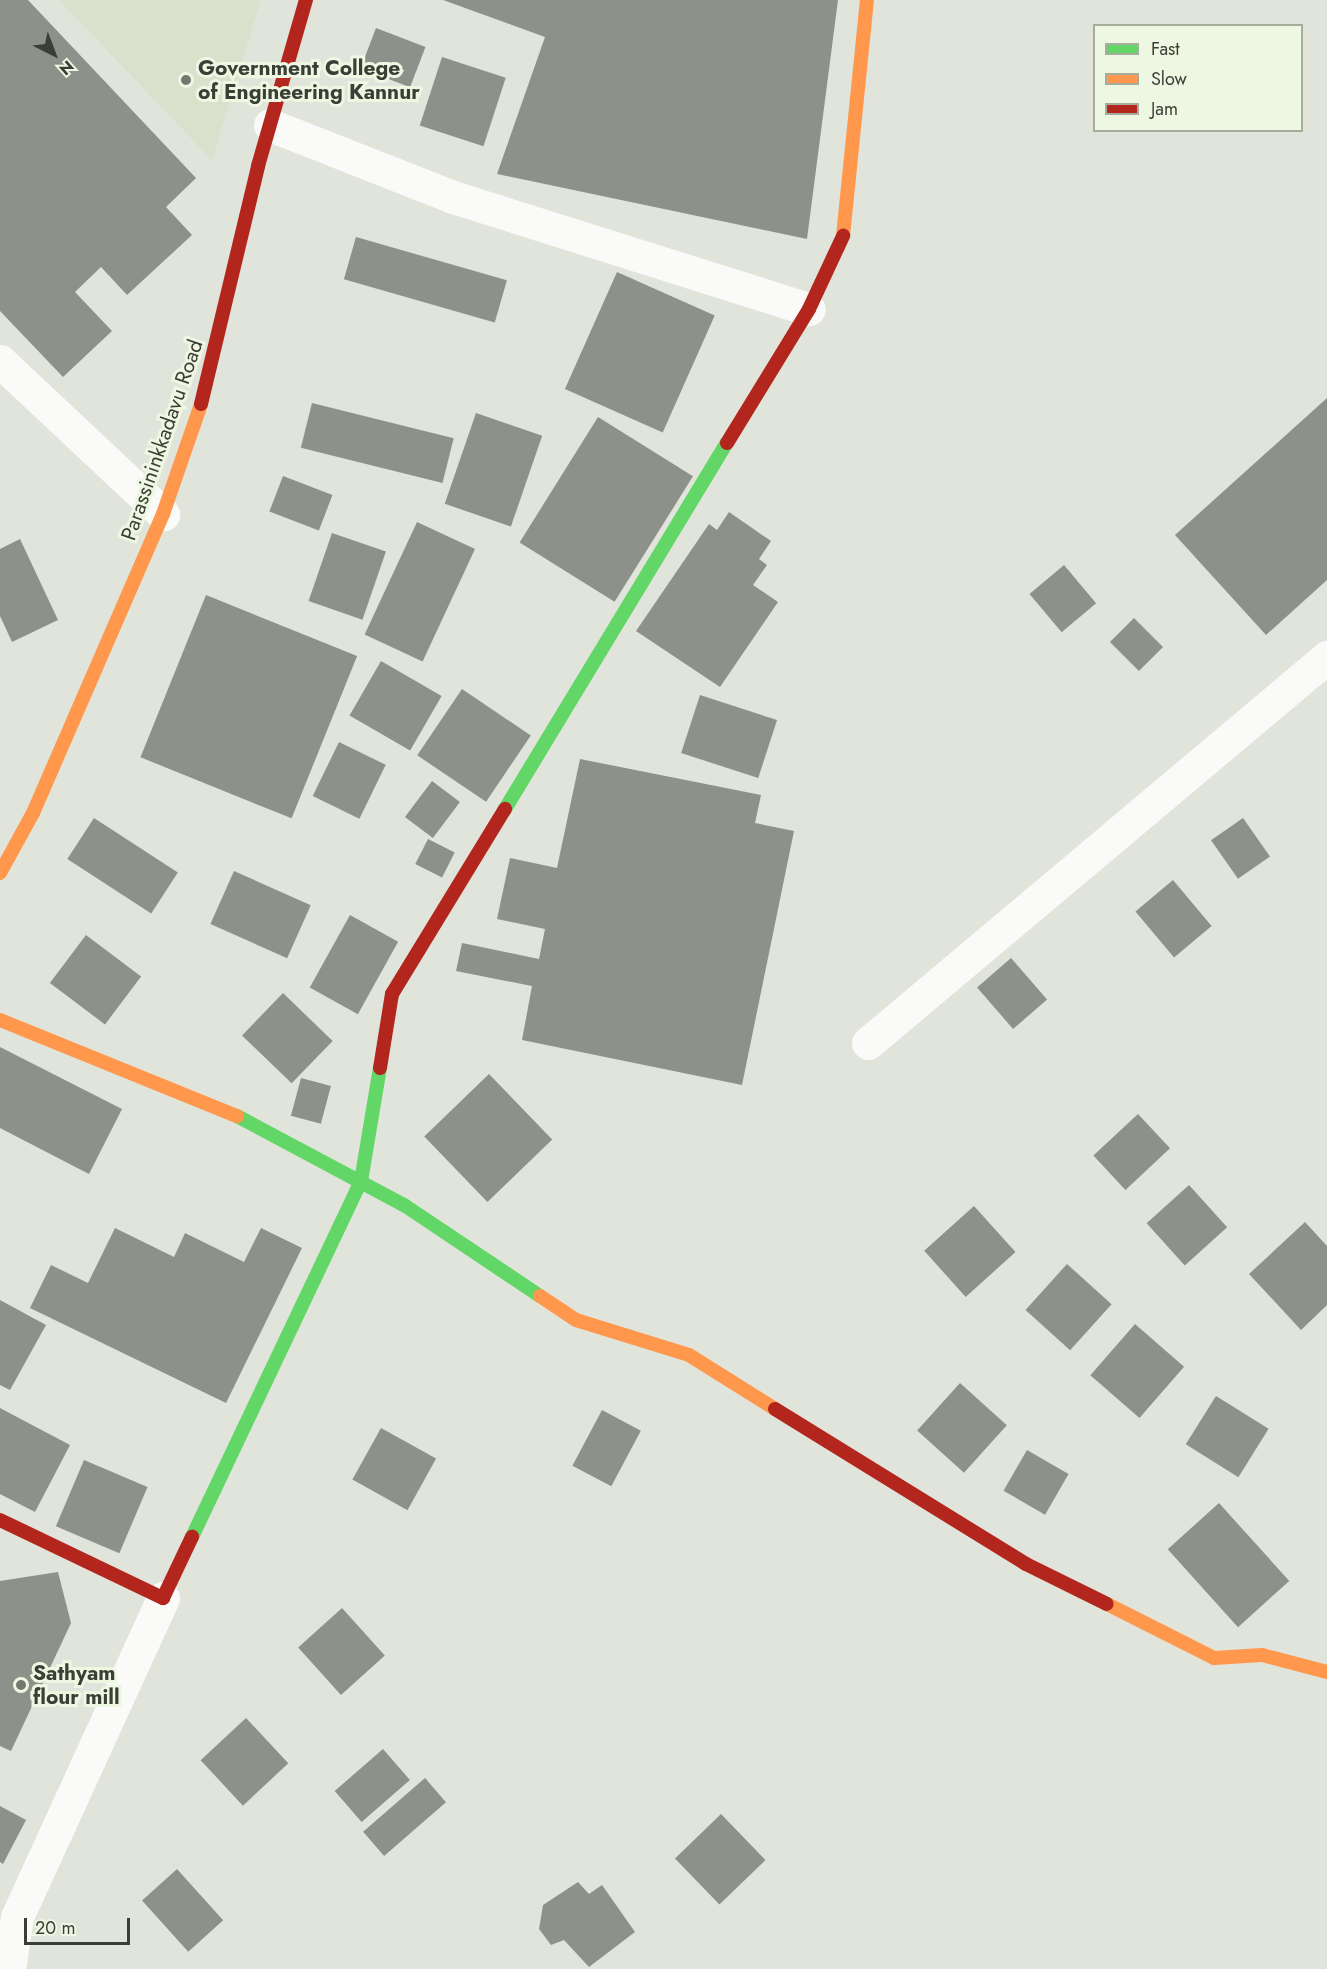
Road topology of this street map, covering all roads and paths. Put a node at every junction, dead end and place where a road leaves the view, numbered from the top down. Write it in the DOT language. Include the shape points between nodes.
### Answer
graph roads {
  1 [pos="306,0"];
  2 [pos="867,0"];
  3 [pos="270,125"];
  4 [pos="809,309"];
  5 [pos="0,361"];
  6 [pos="163,514"];
  7 [pos="1327,657"];
  8 [pos="0,873"];
  9 [pos="0,1020"];
  10 [pos="868,1042"];
  11 [pos="361,1181"];
  12 [pos="0,1520"];
  13 [pos="163,1598"];
  14 [pos="1327,1672"];
  15 [pos="8,1913"];
  16 [pos="9,1969"];
  1 -- 3 [label="street, Parassininkkadavu Road"];
  2 -- 4 [label="street" via="844,234"];
  3 -- 4 [label="street" via="453,197"];
  3 -- 6 [label="street, Parassininkkadavu Road" via="213,368"];
  4 -- 11 [label="street" via="392,994"];
  5 -- 6 [label="street"];
  6 -- 8 [label="street, Parassininkkadavu Road" via="33,813"];
  7 -- 10 [label="street"];
  9 -- 11 [label="street" via="263,1127"];
  11 -- 13 [label="street"];
  11 -- 14 [label="street" via="576,1320 689,1355 1026,1564 1214,1658 1262,1654"];
  12 -- 13 [label="street"];
  13 -- 15 [label="street"];
  15 -- 16 [label="street"];
}
